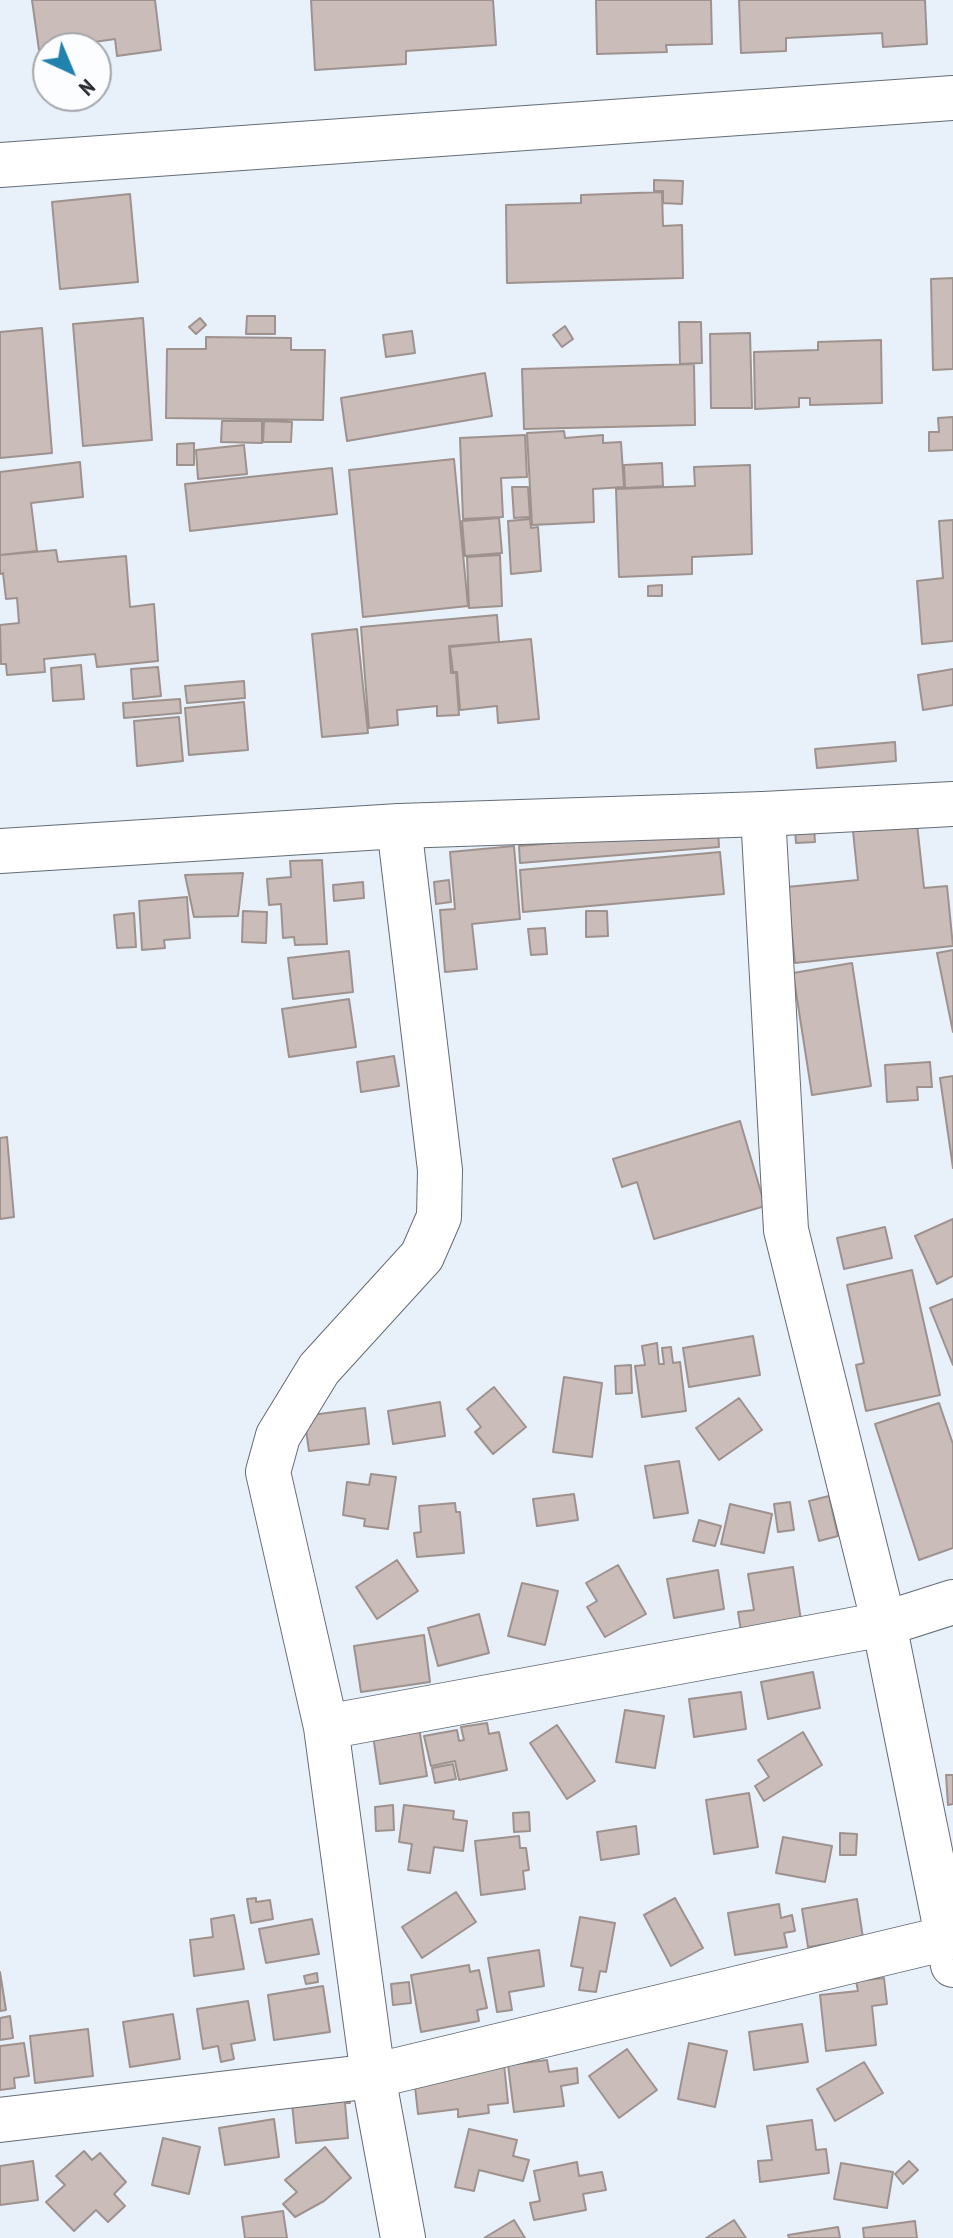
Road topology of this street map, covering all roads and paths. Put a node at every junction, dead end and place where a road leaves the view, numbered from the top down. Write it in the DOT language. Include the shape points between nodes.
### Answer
graph roads {
  1 [pos="953,98"];
  2 [pos="0,165"];
  3 [pos="953,804"];
  4 [pos="763,814"];
  5 [pos="399,826"];
  6 [pos="0,851"];
  7 [pos="953,1602"];
  8 [pos="884,1624"];
  9 [pos="326,1727"];
  10 [pos="950,1952"];
  11 [pos="373,2076"];
  12 [pos="0,2120"];
  13 [pos="403,2238"];
  1 -- 2 [label="street"];
  3 -- 4 [label="street"];
  4 -- 5 [label="street"];
  4 -- 8 [label="street" via="786,1230"];
  5 -- 6 [label="street"];
  5 -- 9 [label="street" via="440,1170 439,1217 422,1256 319,1369 278,1436 268,1472"];
  7 -- 8 [label="street"];
  8 -- 9 [label="street"];
  8 -- 10 [label="street"];
  9 -- 11 [label="street"];
  10 -- 11 [label="street"];
  11 -- 12 [label="street"];
  11 -- 13 [label="street"];
}
